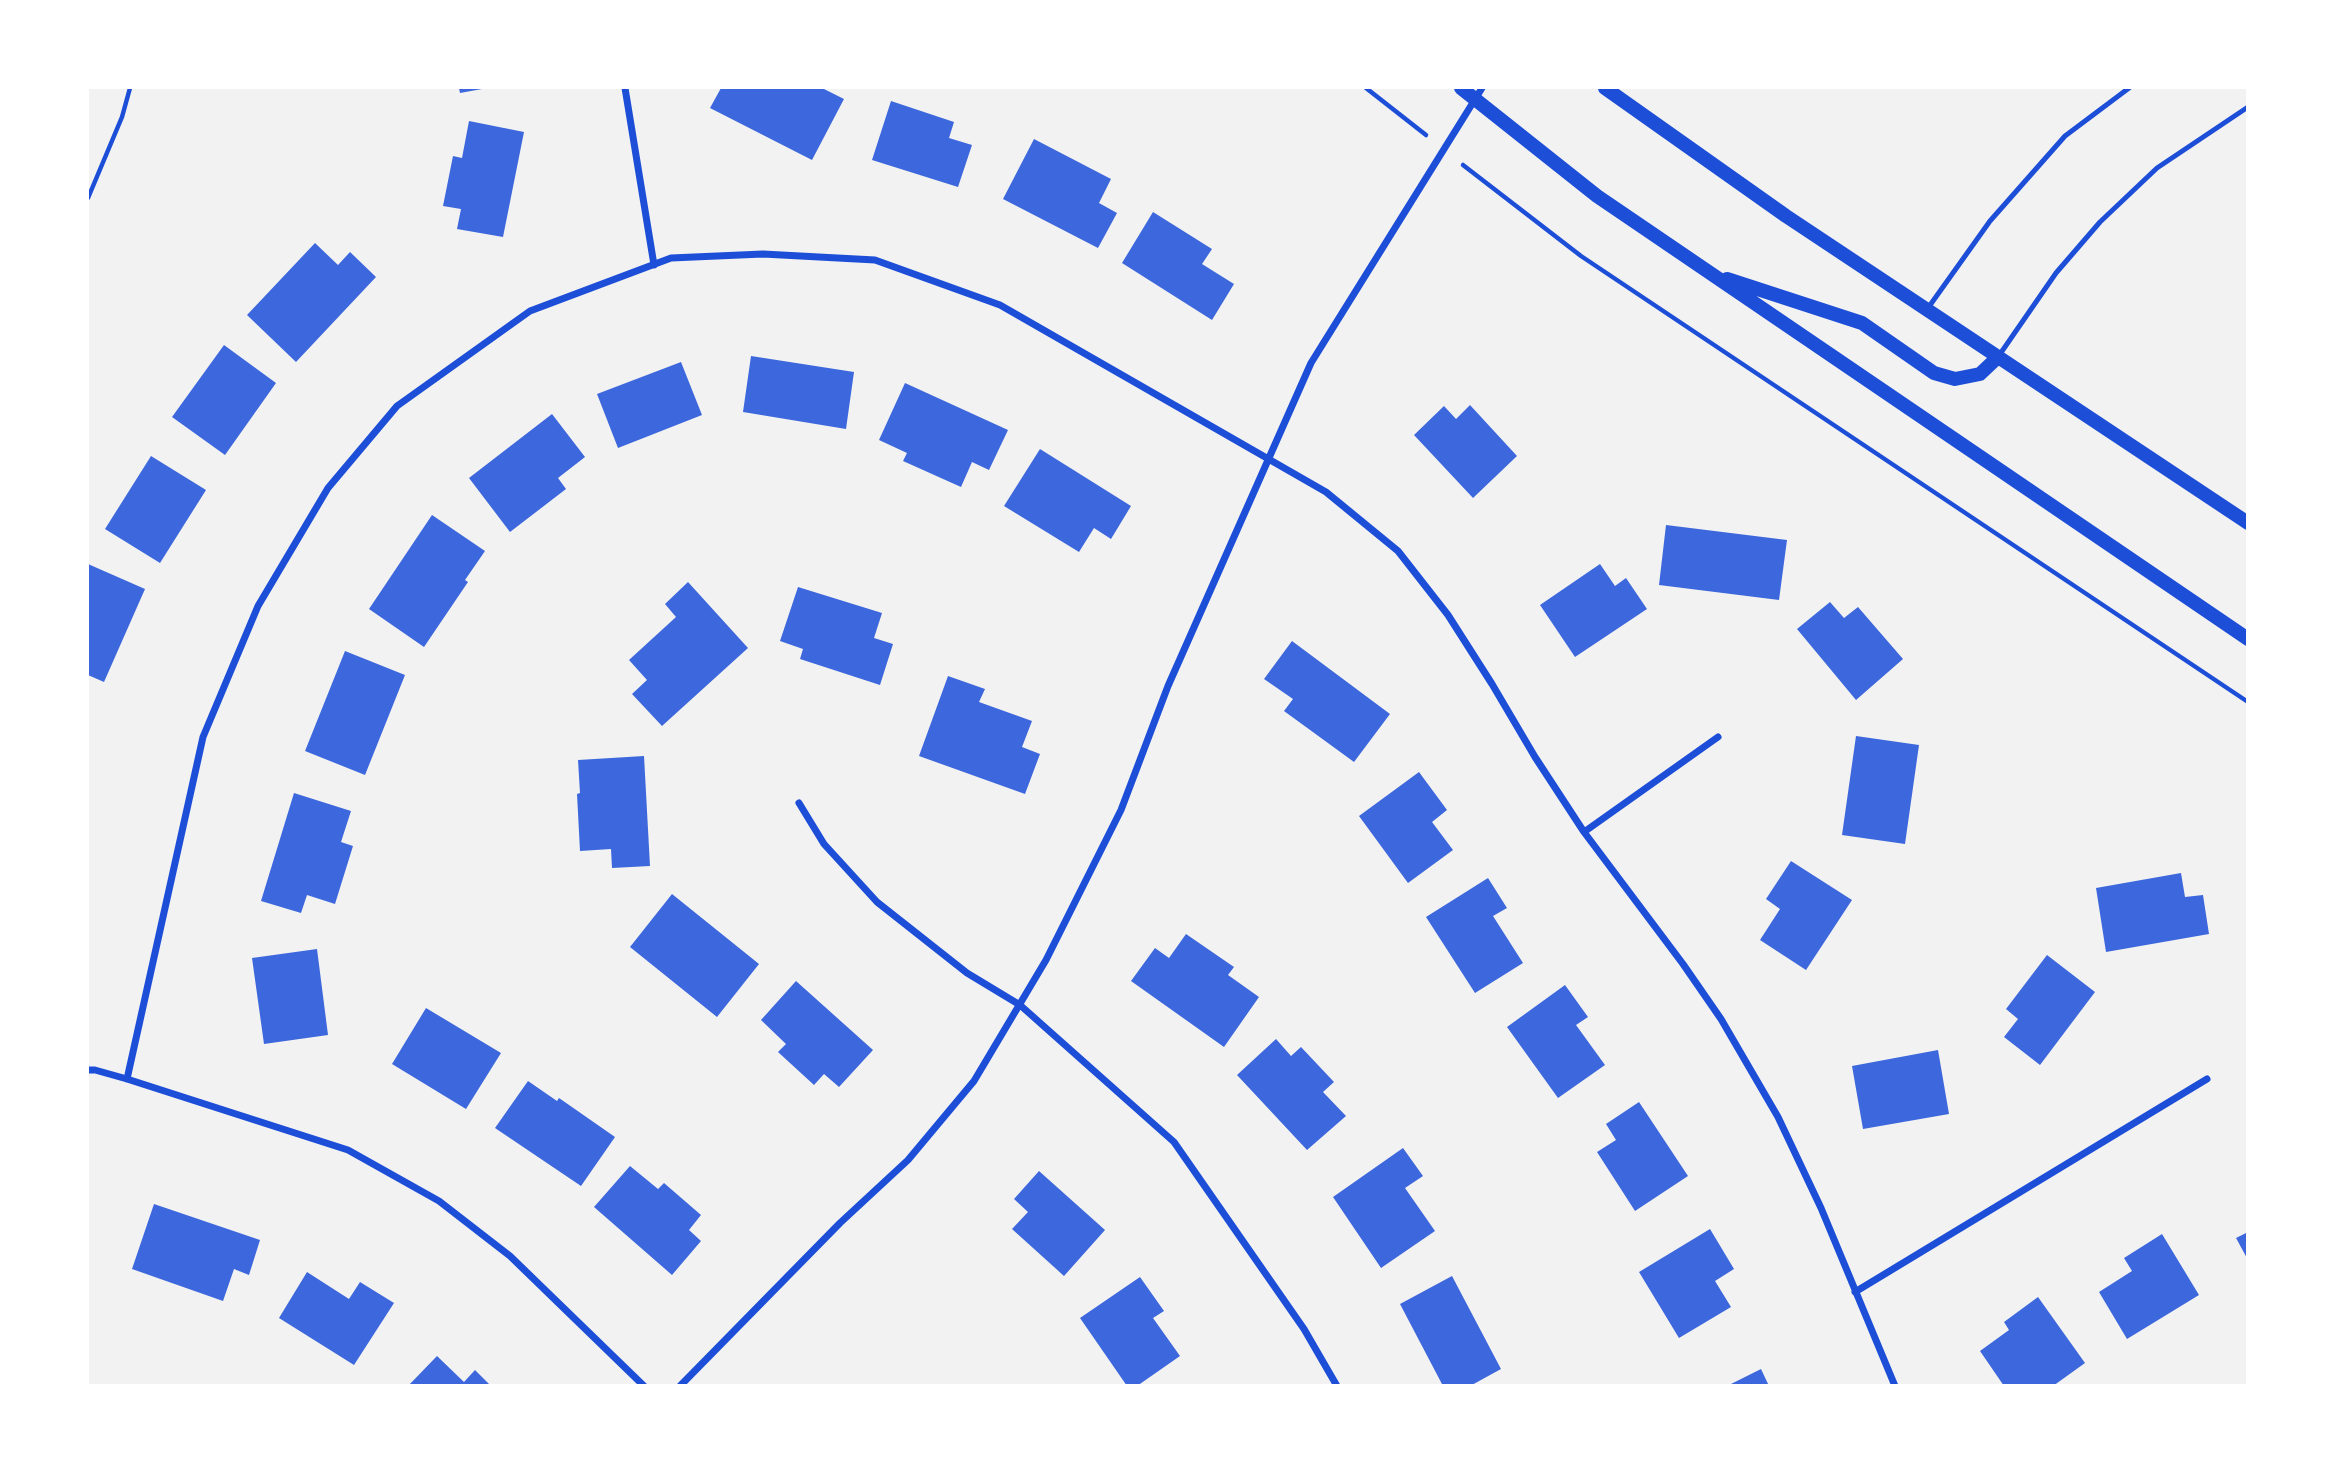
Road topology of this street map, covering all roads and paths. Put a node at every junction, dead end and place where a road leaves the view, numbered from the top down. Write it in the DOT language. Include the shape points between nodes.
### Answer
graph roads {
  1 [pos="130,88"];
  2 [pos="625,88"];
  3 [pos="1366,88"];
  4 [pos="1461,88"];
  5 [pos="1605,88"];
  6 [pos="2129,88"];
  7 [pos="1479,93"];
  8 [pos="2248,107"];
  9 [pos="1443,149"];
  10 [pos="88,198"];
  11 [pos="654,265"];
  12 [pos="1709,274"];
  13 [pos="1927,310"];
  14 [pos="1998,356"];
  15 [pos="1268,457"];
  16 [pos="2248,523"];
  17 [pos="2248,639"];
  18 [pos="2248,702"];
  19 [pos="1718,737"];
  20 [pos="799,803"];
  21 [pos="1584,832"];
  22 [pos="1020,1005"];
  23 [pos="88,1070"];
  24 [pos="2207,1079"];
  25 [pos="127,1080"];
  26 [pos="1856,1292"];
  27 [pos="644,1385"];
  28 [pos="680,1385"];
  29 [pos="1337,1385"];
  30 [pos="1895,1385"];
  1 -- 10 [label="path"];
  2 -- 11 [label="street"];
  3 -- 9 [label="path"];
  4 -- 7 [label="main road"];
  5 -- 13 [label="main road"];
  6 -- 13 [label="lane" via="2065,135 1990,221"];
  7 -- 9 [label="street"];
  7 -- 12 [label="main road" via="1597,196"];
  8 -- 14 [label="lane" via="2157,168 2100,222 2056,273"];
  9 -- 15 [label="street" via="1311,363"];
  9 -- 18 [label="path" via="1581,256"];
  11 -- 15 [label="street" via="671,258 763,254 875,260 1000,305"];
  11 -- 25 [label="street" via="530,311 397,406 328,488 258,606 202,737"];
  12 -- 14 [label="main road" via="1861,323 1934,373 1955,379 1980,374"];
  12 -- 17 [label="main road"];
  13 -- 14 [label="main road"];
  14 -- 16 [label="main road"];
  15 -- 21 [label="street" via="1326,492 1398,551 1448,615"];
  15 -- 22 [label="street" via="1168,686 1121,810"];
  19 -- 21 [label="street"];
  20 -- 22 [label="street" via="824,844 877,902 967,973"];
  21 -- 26 [label="street" via="1721,1019 1778,1118"];
  22 -- 28 [label="street" via="975,1080 908,1160"];
  22 -- 29 [label="street" via="1174,1142 1304,1329"];
  23 -- 25 [label="street"];
  24 -- 26 [label="street"];
  25 -- 27 [label="street" via="348,1150 439,1201 510,1256"];
  26 -- 30 [label="street"];
}
